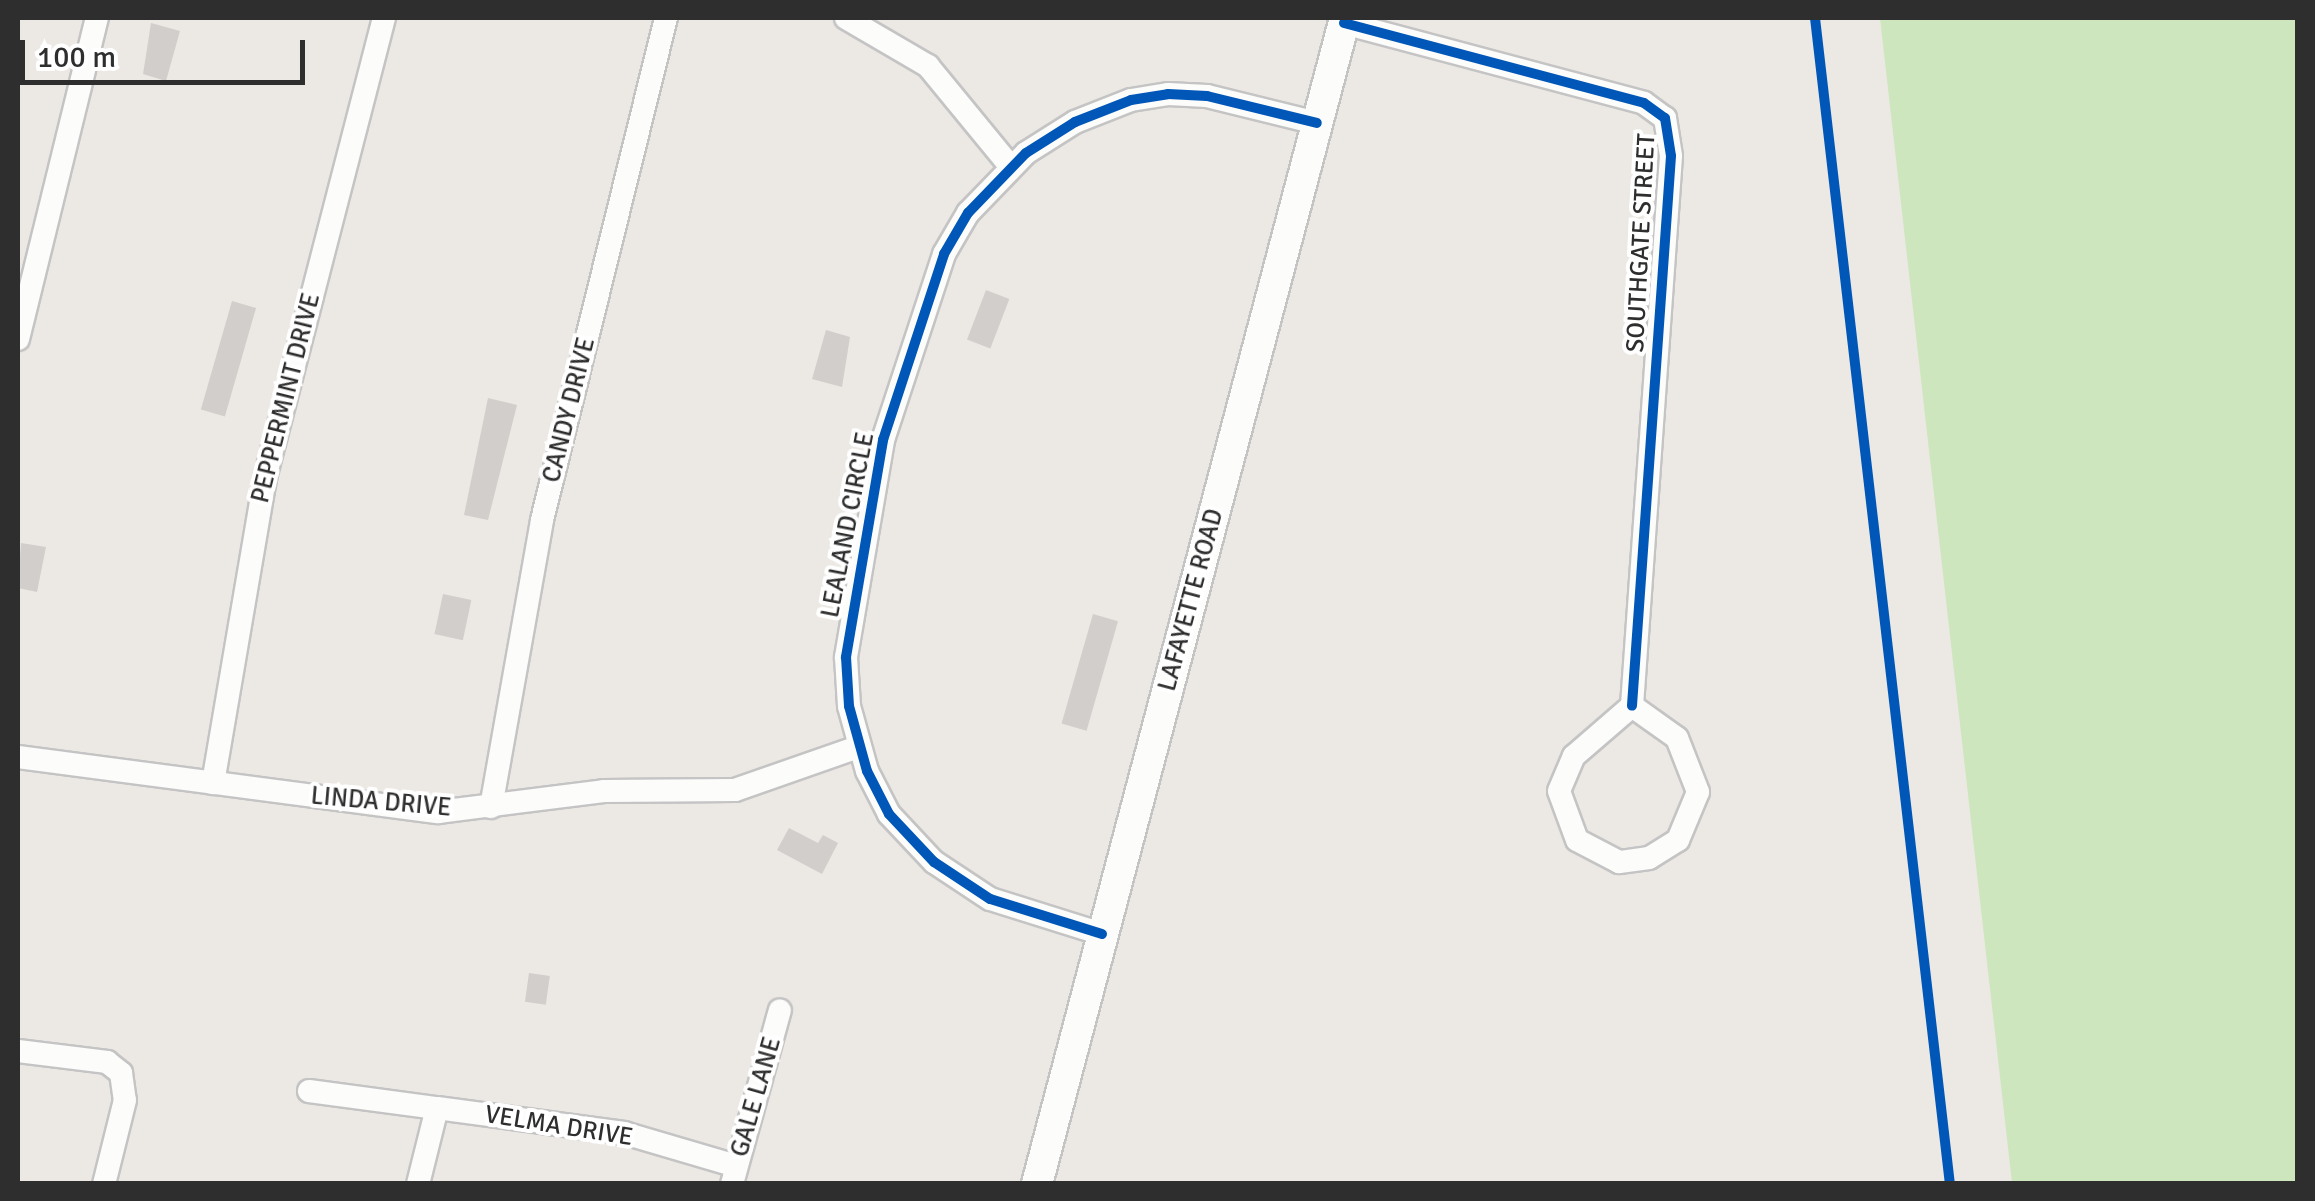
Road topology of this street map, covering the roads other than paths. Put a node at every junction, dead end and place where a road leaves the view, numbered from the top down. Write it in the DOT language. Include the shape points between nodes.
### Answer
graph roads {
  1 [pos="97,18"];
  2 [pos="384,18"];
  3 [pos="666,18"];
  4 [pos="846,18"];
  5 [pos="1345,20"];
  6 [pos="1318,123"];
  7 [pos="1010,166"];
  8 [pos="18,339"];
  9 [pos="1632,706"];
  10 [pos="858,747"];
  11 [pos="18,757"];
  12 [pos="213,784"];
  13 [pos="491,807"];
  14 [pos="1102,934"];
  15 [pos="780,1010"];
  16 [pos="18,1051"];
  17 [pos="309,1091"];
  18 [pos="437,1108"];
  19 [pos="734,1175"];
  20 [pos="104,1184"];
  21 [pos="418,1184"];
  22 [pos="1037,1184"];
  1 -- 8 [label="street"];
  2 -- 12 [label="street, PEPPERMINT DRIVE" via="261,496"];
  3 -- 13 [label="street, CANDY DRIVE" via="542,520"];
  4 -- 7 [label="street" via="928,66"];
  5 -- 6 [label="main road, LAFAYETTE ROAD"];
  5 -- 9 [label="street, SOUTHGATE STREET" via="1644,104 1665,118 1670,156"];
  6 -- 7 [label="street, LEALAND CIRCLE" via="1224,99 1168,94 1075,122"];
  6 -- 14 [label="main road, LAFAYETTE ROAD"];
  7 -- 10 [label="street, LEALAND CIRCLE" via="968,213 944,254 883,440 849,616 849,706"];
  9 -- 9 [label="street" via="1574,756 1560,782 1570,830 1590,850 1619,862 1649,858 1678,840 1698,792 1677,738"];
  10 -- 13 [label="street, LINDA DRIVE" via="735,790 604,791"];
  10 -- 14 [label="street, LEALAND CIRCLE" via="889,814 934,862 990,899"];
  11 -- 12 [label="street, LINDA DRIVE"];
  12 -- 13 [label="street, LINDA DRIVE" via="438,812"];
  14 -- 22 [label="main road, LAFAYETTE ROAD"];
  15 -- 19 [label="street, GALE LANE"];
  16 -- 20 [label="street" via="108,1062 120,1073 125,1100"];
  17 -- 18 [label="street, VELMA DRIVE"];
  18 -- 19 [label="street, VELMA DRIVE" via="624,1133"];
  18 -- 21 [label="street"];
}
